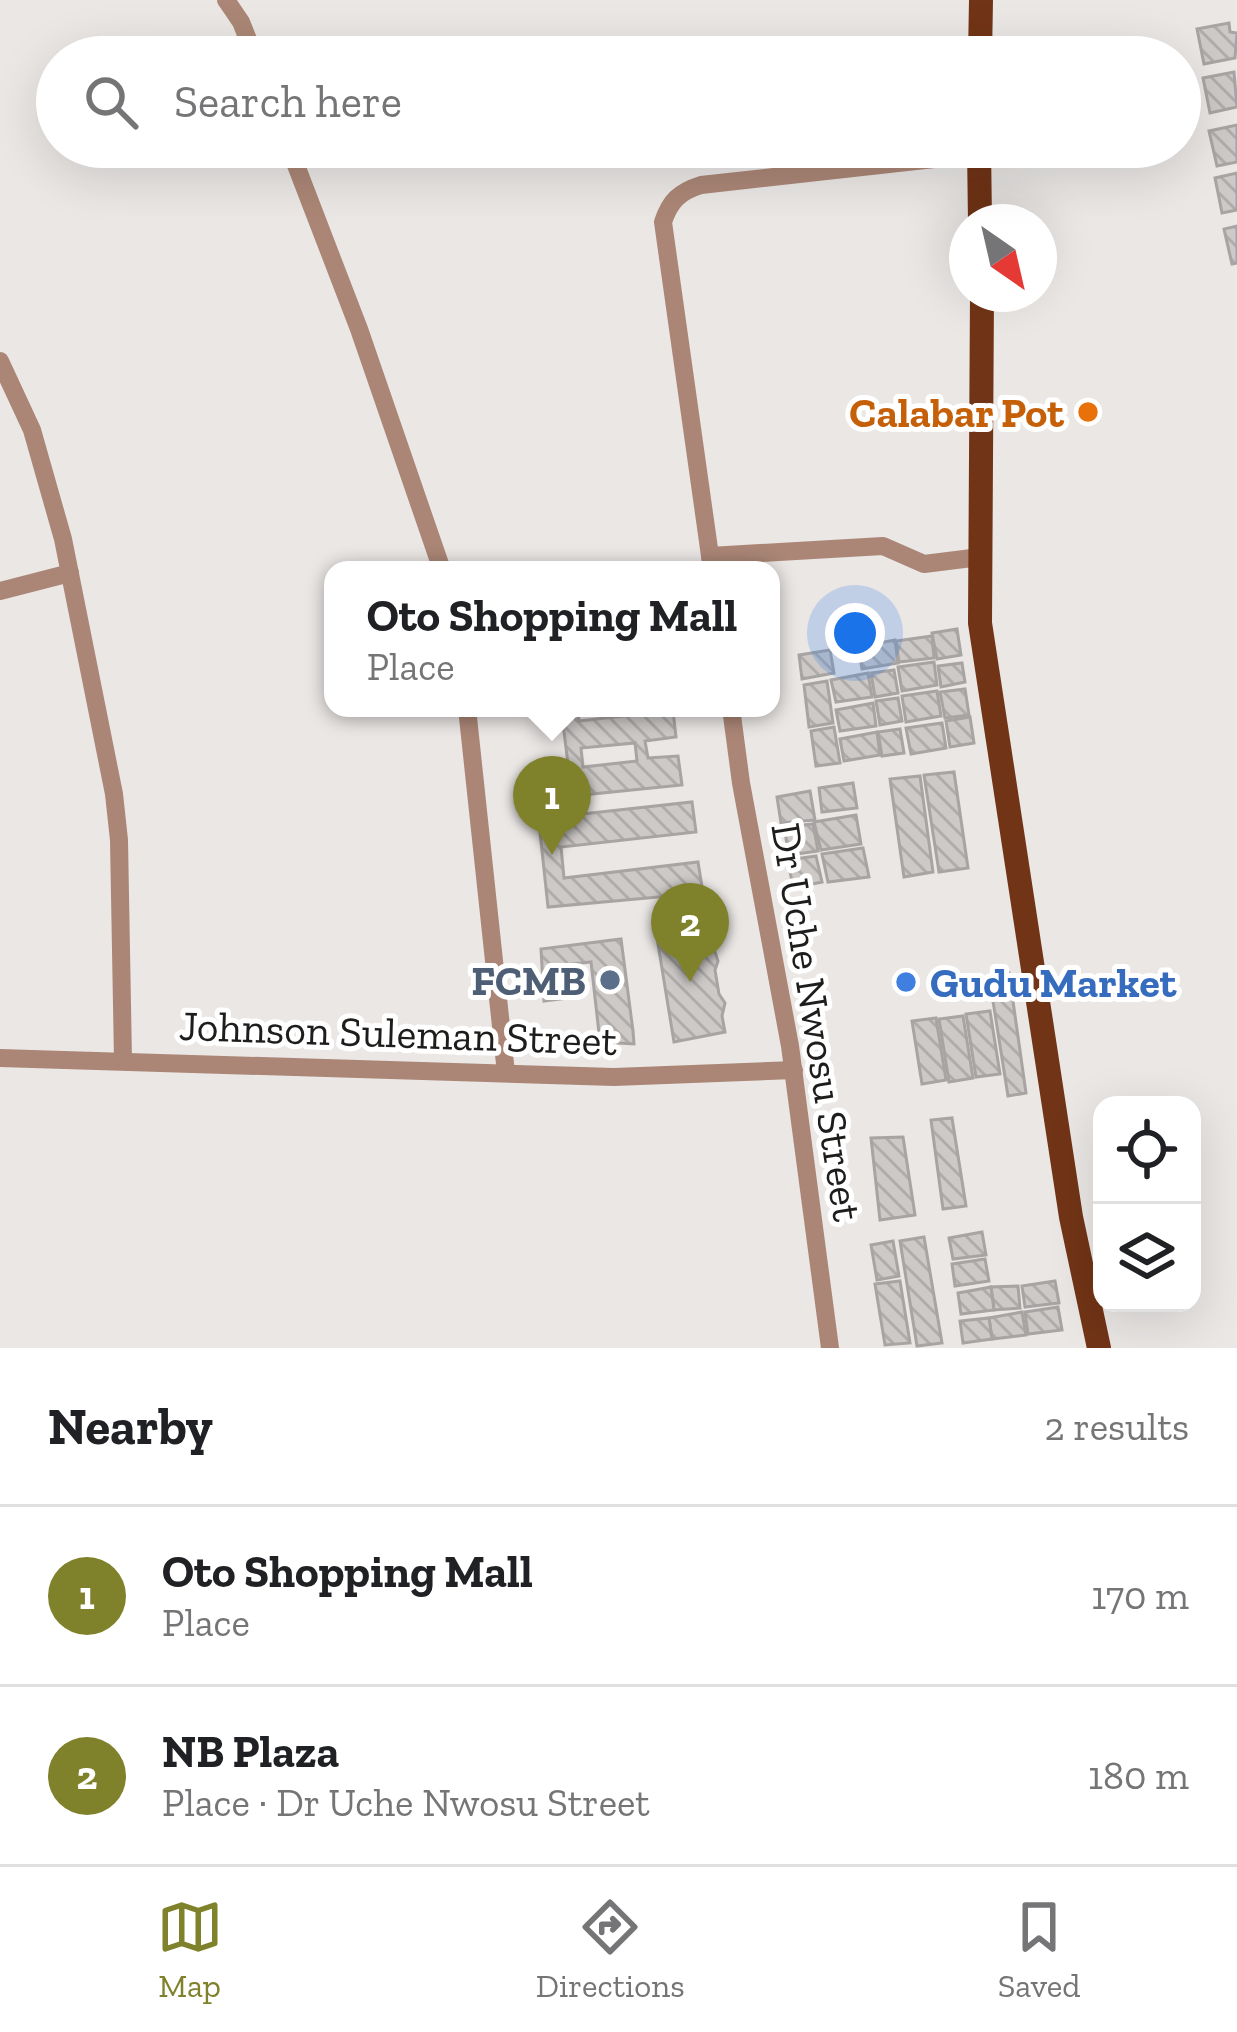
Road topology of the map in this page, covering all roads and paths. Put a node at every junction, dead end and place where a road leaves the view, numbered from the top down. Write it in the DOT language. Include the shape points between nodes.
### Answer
graph roads {
  1 [pos="226,0"];
  2 [pos="981,0"];
  3 [pos="247,36"];
  4 [pos="980,36"];
  5 [pos="297,168"];
  6 [pos="840,168"];
  7 [pos="979,168"];
  8 [pos="980,204"];
  9 [pos="982,312"];
  10 [pos="0,361"];
  11 [pos="980,557"];
  12 [pos="439,561"];
  13 [pos="711,561"];
  14 [pos="731,561"];
  15 [pos="70,573"];
  16 [pos="0,591"];
  17 [pos="467,717"];
  18 [pos="732,717"];
  19 [pos="0,1058"];
  20 [pos="123,1060"];
  21 [pos="794,1070"];
  22 [pos="506,1073"];
  23 [pos="830,1348"];
  24 [pos="1099,1348"];
  1 -- 3 [label="street"];
  2 -- 4 [label="main road"];
  5 -- 12 [label="street"];
  6 -- 13 [label="street" via="701,185 676,196 663,222"];
  7 -- 8 [label="main road"];
  9 -- 11 [label="main road"];
  10 -- 15 [label="street" via="32,430"];
  11 -- 14 [label="street" via="924,564 883,546"];
  11 -- 24 [label="main road" via="980,623 1012,845"];
  15 -- 16 [label="street"];
  15 -- 20 [label="street" via="114,794"];
  17 -- 22 [label="street"];
  18 -- 21 [label="street, Dr Uche Nwosu Street"];
  19 -- 20 [label="street, Johnson Suleman Street"];
  20 -- 22 [label="street, Johnson Suleman Street"];
  21 -- 22 [label="street, Johnson Suleman Street"];
  21 -- 23 [label="street, Dr Uche Nwosu Street"];
}
